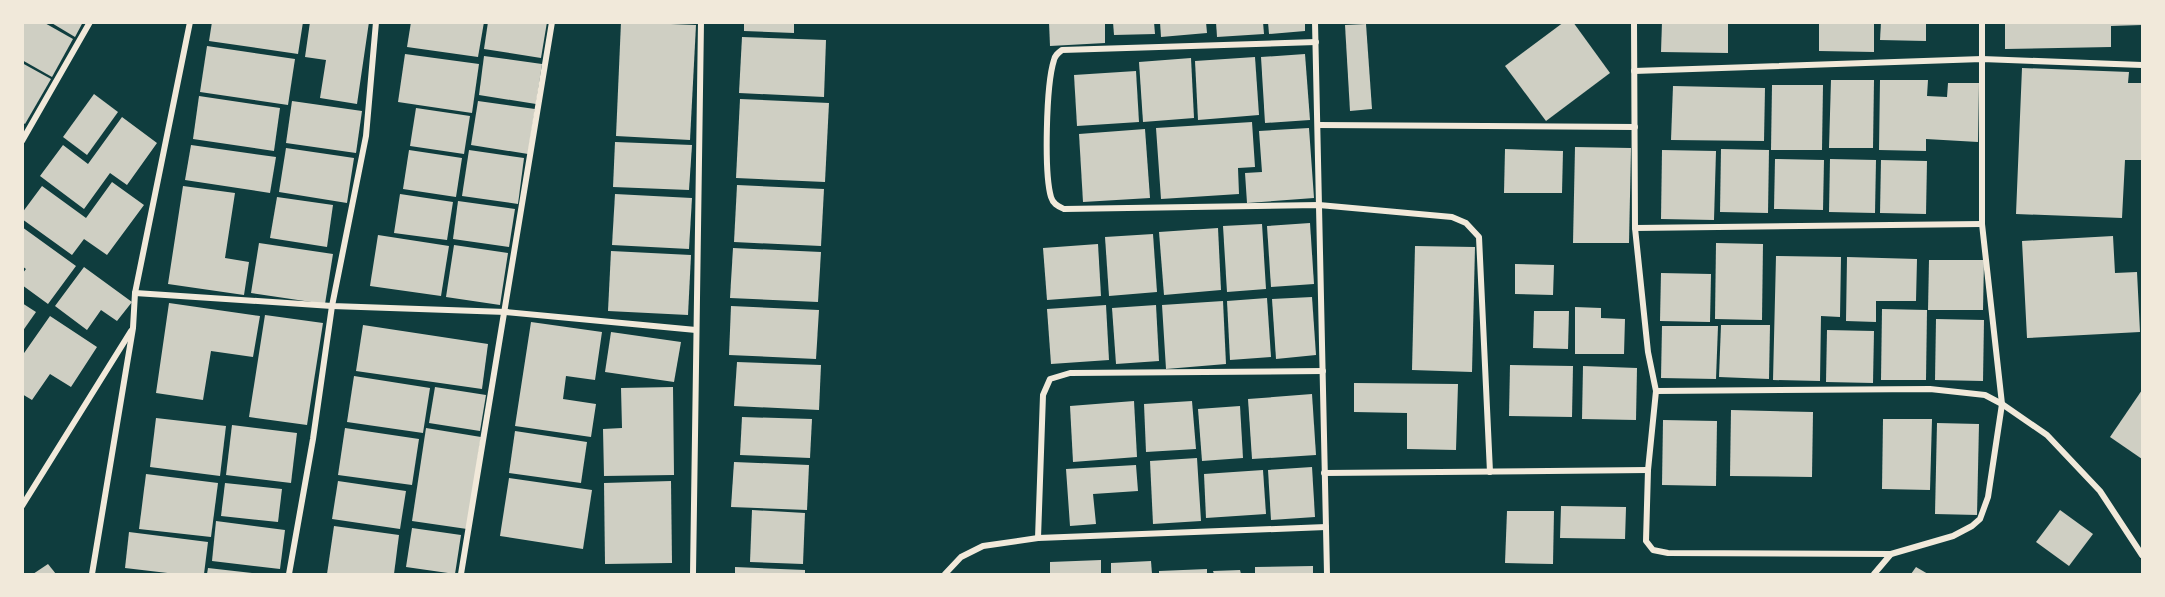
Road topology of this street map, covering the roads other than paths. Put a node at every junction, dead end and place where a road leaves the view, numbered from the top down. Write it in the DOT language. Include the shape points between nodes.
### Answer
graph roads {
  1 [pos="90,22"];
  2 [pos="190,22"];
  3 [pos="376,22"];
  4 [pos="552,22"];
  5 [pos="701,22"];
  6 [pos="1316,22"];
  7 [pos="1634,22"];
  8 [pos="1982,22"];
  9 [pos="1316,42"];
  10 [pos="1982,59"];
  11 [pos="2142,65"];
  12 [pos="1634,71"];
  13 [pos="1318,125"];
  14 [pos="1635,127"];
  15 [pos="22,141"];
  16 [pos="1319,205"];
  17 [pos="1982,224"];
  18 [pos="1635,228"];
  19 [pos="135,293"];
  20 [pos="332,306"];
  21 [pos="506,312"];
  22 [pos="133,328"];
  23 [pos="696,330"];
  24 [pos="1323,371"];
  25 [pos="1656,391"];
  26 [pos="2002,404"];
  27 [pos="1648,470"];
  28 [pos="1490,472"];
  29 [pos="1324,473"];
  30 [pos="22,506"];
  31 [pos="1326,527"];
  32 [pos="1038,538"];
  33 [pos="1891,554"];
  34 [pos="2142,555"];
  35 [pos="92,574"];
  36 [pos="289,574"];
  37 [pos="461,574"];
  38 [pos="693,574"];
  39 [pos="945,574"];
  40 [pos="1328,574"];
  41 [pos="1874,574"];
  1 -- 15 [label="street"];
  2 -- 19 [label="street"];
  3 -- 20 [label="street" via="366,136"];
  4 -- 21 [label="street"];
  5 -- 23 [label="street"];
  6 -- 9 [label="street"];
  7 -- 12 [label="street"];
  8 -- 10 [label="street"];
  9 -- 13 [label="street"];
  9 -- 16 [label="street" via="1062,50 1053,62 1048,153 1050,195 1054,204 1064,209"];
  10 -- 11 [label="street"];
  10 -- 12 [label="street"];
  10 -- 17 [label="street"];
  12 -- 14 [label="street"];
  13 -- 14 [label="street"];
  13 -- 16 [label="street"];
  14 -- 18 [label="street"];
  16 -- 24 [label="street"];
  16 -- 28 [label="street" via="1452,217 1466,223 1479,237"];
  17 -- 18 [label="street"];
  17 -- 26 [label="street"];
  18 -- 25 [label="street"];
  19 -- 20 [label="street"];
  19 -- 22 [label="street"];
  20 -- 21 [label="street"];
  20 -- 36 [label="street"];
  21 -- 23 [label="street"];
  21 -- 37 [label="street"];
  22 -- 30 [label="street"];
  22 -- 35 [label="street"];
  23 -- 38 [label="street"];
  24 -- 29 [label="street"];
  24 -- 32 [label="street" via="1070,373 1050,378 1043,395"];
  25 -- 26 [label="street" via="1930,390 1985,395"];
  25 -- 27 [label="street"];
  26 -- 33 [label="street" via="1988,497 1980,519 1953,536"];
  26 -- 34 [label="street" via="2047,435 2100,491"];
  27 -- 28 [label="street"];
  27 -- 33 [label="street" via="1645,532 1653,550"];
  28 -- 29 [label="street"];
  29 -- 31 [label="street"];
  31 -- 32 [label="street"];
  31 -- 40 [label="street"];
  32 -- 39 [label="street" via="983,546 961,557"];
  33 -- 41 [label="street"];
}
